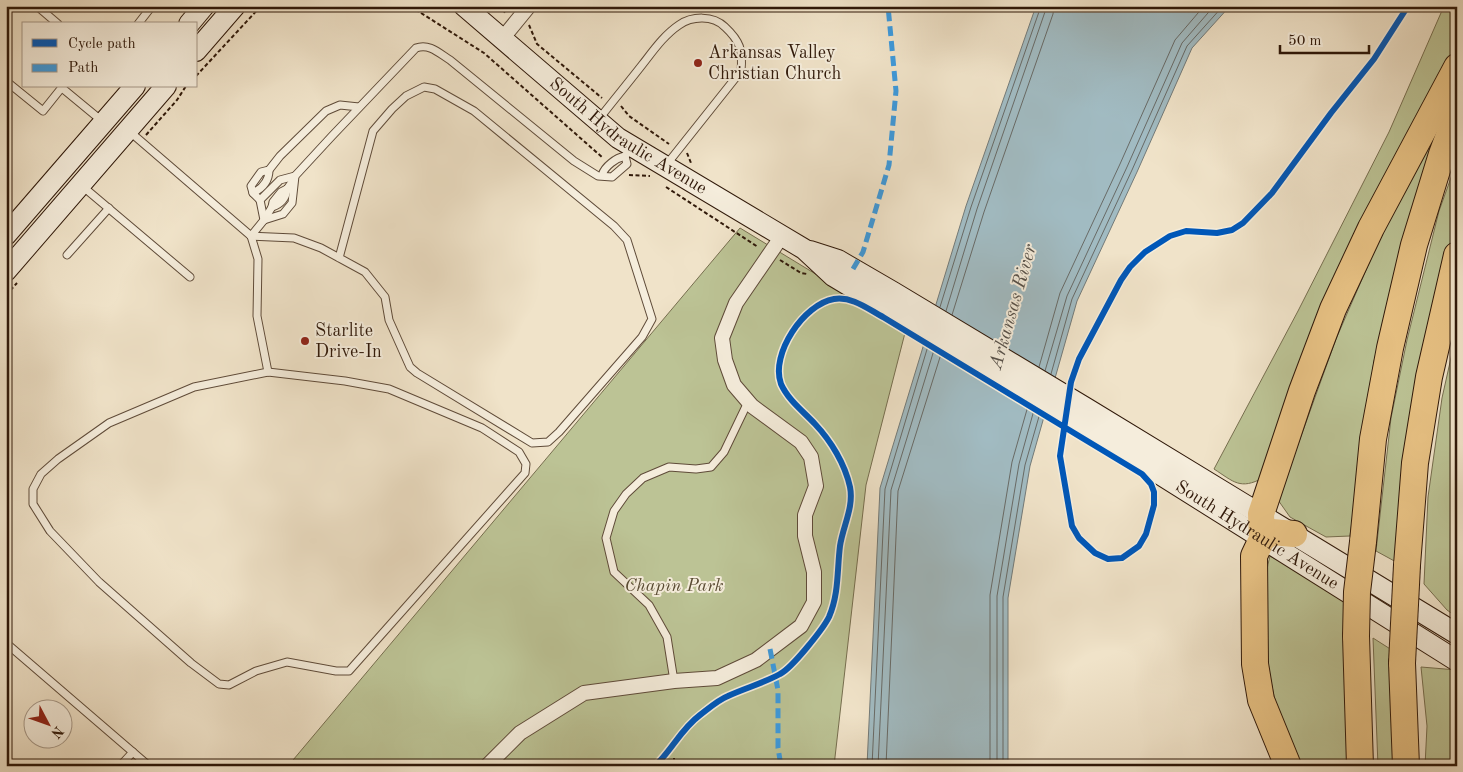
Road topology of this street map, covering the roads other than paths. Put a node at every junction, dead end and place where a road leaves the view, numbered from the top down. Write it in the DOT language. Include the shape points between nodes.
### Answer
graph roads {
  1 [pos="9,6"];
  2 [pos="36,6"];
  3 [pos="152,6"];
  4 [pos="204,6"];
  5 [pos="235,6"];
  6 [pos="464,6"];
  7 [pos="529,6"];
  8 [pos="6,9"];
  9 [pos="56,22"];
  10 [pos="140,22"];
  11 [pos="191,22"];
  12 [pos="502,38"];
  13 [pos="198,49"];
  14 [pos="1457,67"];
  15 [pos="6,81"];
  16 [pos="62,88"];
  17 [pos="64,88"];
  18 [pos="132,88"];
  19 [pos="164,88"];
  20 [pos="359,108"];
  21 [pos="1457,114"];
  22 [pos="598,121"];
  23 [pos="104,122"];
  24 [pos="128,130"];
  25 [pos="629,151"];
  26 [pos="666,166"];
  27 [pos="602,175"];
  28 [pos="295,176"];
  29 [pos="81,184"];
  30 [pos="260,200"];
  31 [pos="108,208"];
  32 [pos="264,220"];
  33 [pos="6,235"];
  34 [pos="251,236"];
  35 [pos="782,236"];
  36 [pos="67,255"];
  37 [pos="1457,255"];
  38 [pos="339,258"];
  39 [pos="6,271"];
  40 [pos="190,277"];
  41 [pos="268,372"];
  42 [pos="748,402"];
  43 [pos="1261,526"];
  44 [pos="1294,534"];
  45 [pos="1457,634"];
  46 [pos="6,643"];
  47 [pos="1457,661"];
  48 [pos="674,681"];
  49 [pos="132,752"];
  50 [pos="120,766"];
  51 [pos="149,766"];
  52 [pos="487,766"];
  53 [pos="1288,766"];
  54 [pos="1360,766"];
  55 [pos="1406,766"];
  1 -- 8 [label="lane"];
  2 -- 9 [label="lane"];
  3 -- 10 [label="lane"];
  4 -- 11 [label="street"];
  5 -- 13 [label="street"];
  6 -- 12 [label="street, South Hydraulic Avenue"];
  7 -- 12 [label="street"];
  12 -- 22 [label="street, South Hydraulic Avenue"];
  14 -- 43 [label="highway" via="1333,308 1302,392"];
  15 -- 16 [label="lane" via="42,111"];
  17 -- 23 [label="lane"];
  18 -- 23 [label="street"];
  19 -- 24 [label="street"];
  20 -- 27 [label="lane" via="416,48 429,47 450,60 574,161 598,176"];
  20 -- 28 [label="lane"];
  20 -- 30 [label="lane" via="340,105 326,111 269,170 261,172 251,186"];
  21 -- 54 [label="highway, bridge" via="1414,245 1373,439 1357,592"];
  22 -- 25 [label="street, South Hydraulic Avenue"];
  22 -- 26 [label="lane" via="663,39 679,25 709,18 723,24 737,39 742,55 741,71"];
  23 -- 33 [label="street"];
  24 -- 29 [label="street"];
  24 -- 34 [label="lane"];
  25 -- 26 [label="street, South Hydraulic Avenue"];
  25 -- 27 [label="lane"];
  25 -- 27 [label="lane" via="627,164 620,171 612,177"];
  26 -- 35 [label="street, South Hydraulic Avenue"];
  28 -- 30 [label="lane" via="280,180"];
  28 -- 32 [label="lane" via="287,189 272,202"];
  28 -- 32 [label="lane" via="292,203 283,214"];
  29 -- 31 [label="lane"];
  29 -- 39 [label="street"];
  30 -- 32 [label="lane"];
  31 -- 36 [label="lane"];
  31 -- 40 [label="lane"];
  32 -- 34 [label="lane"];
  34 -- 38 [label="lane" via="294,238"];
  34 -- 41 [label="lane" via="258,259 258,316"];
  35 -- 42 [label="street" via="736,302 722,338 725,360 734,385"];
  35 -- 43 [label="street, South Hydraulic Avenue" via="804,249 838,260 891,301"];
  37 -- 55 [label="highway, bridge" via="1433,358 1414,463 1402,663"];
  38 -- 38 [label="lane" via="364,272 385,297 389,320 410,367 532,443 548,442 559,432 642,337 652,319 624,237 474,111 435,89 424,87 406,96 373,131"];
  41 -- 41 [label="lane" via="389,389 482,428 519,452 526,464 525,473 349,671 287,662 256,671 228,685 219,684 99,582 50,531 33,504 34,489 41,474 58,459 109,423 194,387"];
  42 -- 48 [label="lane" via="724,452 711,467 669,467 643,478 614,511 606,538 614,572 649,605 667,638"];
  42 -- 48 [label="street" via="801,442 811,458 816,486 805,515 805,536 814,572 814,602 801,626 756,660 717,678"];
  43 -- 44 [label="highway" via="1272,532"];
  43 -- 47 [label="street, South Hydraulic Avenue"];
  43 -- 53 [label="highway" via="1254,556 1254,664 1261,700"];
  44 -- 45 [label="street, South Hydraulic Avenue"];
  46 -- 49 [label="lane"];
  48 -- 52 [label="street" via="584,693 520,733"];
  49 -- 50 [label="lane"];
  49 -- 51 [label="lane"];
}
